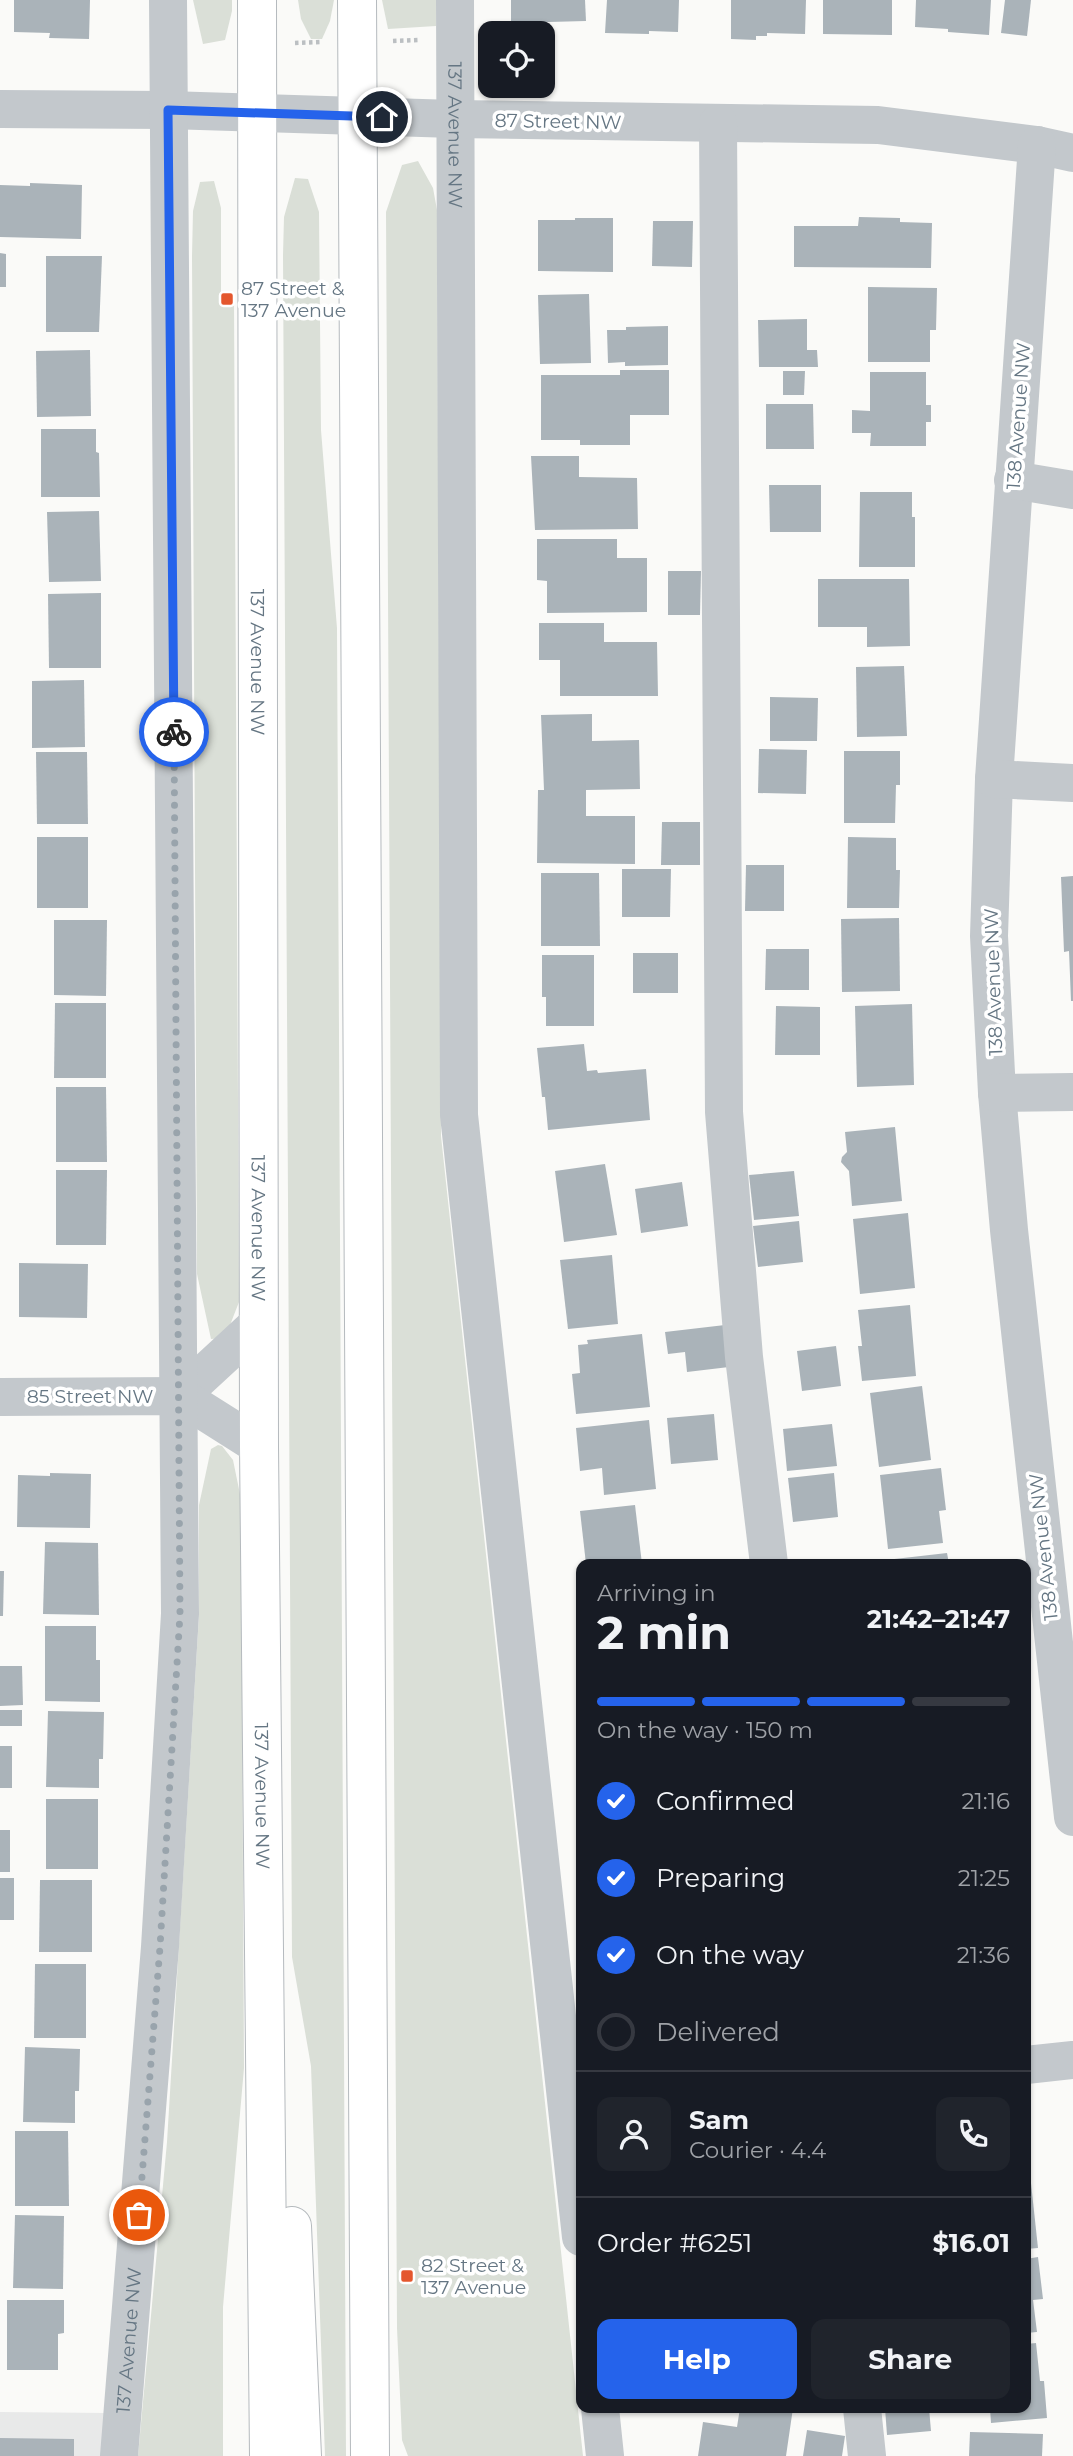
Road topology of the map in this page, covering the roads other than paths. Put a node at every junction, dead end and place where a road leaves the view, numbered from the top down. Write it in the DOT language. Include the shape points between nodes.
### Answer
graph roads {
  1 [pos="168,0"];
  2 [pos="257,0"];
  3 [pos="357,0"];
  4 [pos="455,0"];
  5 [pos="0,109"];
  6 [pos="168,110"];
  7 [pos="257,114"];
  8 [pos="357,116"];
  9 [pos="454,119"];
  10 [pos="718,123"];
  11 [pos="1055,149"];
  12 [pos="1013,480"];
  13 [pos="1073,490"];
  14 [pos="994,779"];
  15 [pos="1073,783"];
  16 [pos="1073,1092"];
  17 [pos="997,1093"];
  18 [pos="259,1323"];
  19 [pos="0,1396"];
  20 [pos="180,1396"];
  21 [pos="259,1446"];
  22 [pos="768,1559"];
  23 [pos="1073,1817"];
  24 [pos="265,2009"];
  25 [pos="1073,2060"];
  26 [pos="1031,2064"];
  27 [pos="576,2191"];
  28 [pos="370,2350"];
  29 [pos="601,2413"];
  30 [pos="863,2413"];
  31 [pos="119,2456"];
  32 [pos="269,2456"];
  33 [pos="302,2456"];
  34 [pos="370,2456"];
  35 [pos="393,2456"];
  36 [pos="605,2456"];
  37 [pos="867,2456"];
  1 -- 6 [label="street, 137 Avenue NW"];
  2 -- 7 [label="main road, 137 Avenue NW"];
  3 -- 8 [label="main road"];
  4 -- 9 [label="street, 137 Avenue NW"];
  5 -- 6 [label="street, 87 Street NW"];
  6 -- 7 [label="street, 87 Street NW"];
  6 -- 20 [label="street, 137 Avenue NW"];
  7 -- 8 [label="street, 87 Street NW"];
  7 -- 18 [label="main road, 137 Avenue NW"];
  8 -- 9 [label="street, 87 Street NW"];
  8 -- 28 [label="main road"];
  9 -- 10 [label="street, 87 Street NW"];
  9 -- 27 [label="street, 137 Avenue NW" via="459,1115"];
  10 -- 11 [label="street, 87 Street NW" via="878,125"];
  10 -- 22 [label="street" via="724,1112 744,1357"];
  11 -- 12 [label="street, 138 Avenue NW"];
  12 -- 13 [label="street"];
  12 -- 14 [label="street, 138 Avenue NW"];
  14 -- 15 [label="street"];
  14 -- 17 [label="street, 138 Avenue NW" via="989,936"];
  16 -- 17 [label="street"];
  17 -- 23 [label="street, 138 Avenue NW"];
  18 -- 20 [label="street, 85 Street NW"];
  18 -- 21 [label="main road, 137 Avenue NW"];
  19 -- 20 [label="street, 85 Street NW"];
  20 -- 21 [label="street, 85 Street NW"];
  20 -- 31 [label="street, 137 Avenue NW" via="180,1614 160,1947"];
  21 -- 24 [label="main road, 137 Avenue NW"];
  24 -- 32 [label="main road, 137 Avenue NW"];
  24 -- 33 [label="main road" via="289,2137"];
  25 -- 26 [label="street"];
  28 -- 34 [label="main road"];
  28 -- 35 [label="main road"];
  29 -- 36 [label="street"];
  30 -- 37 [label="street"];
}
